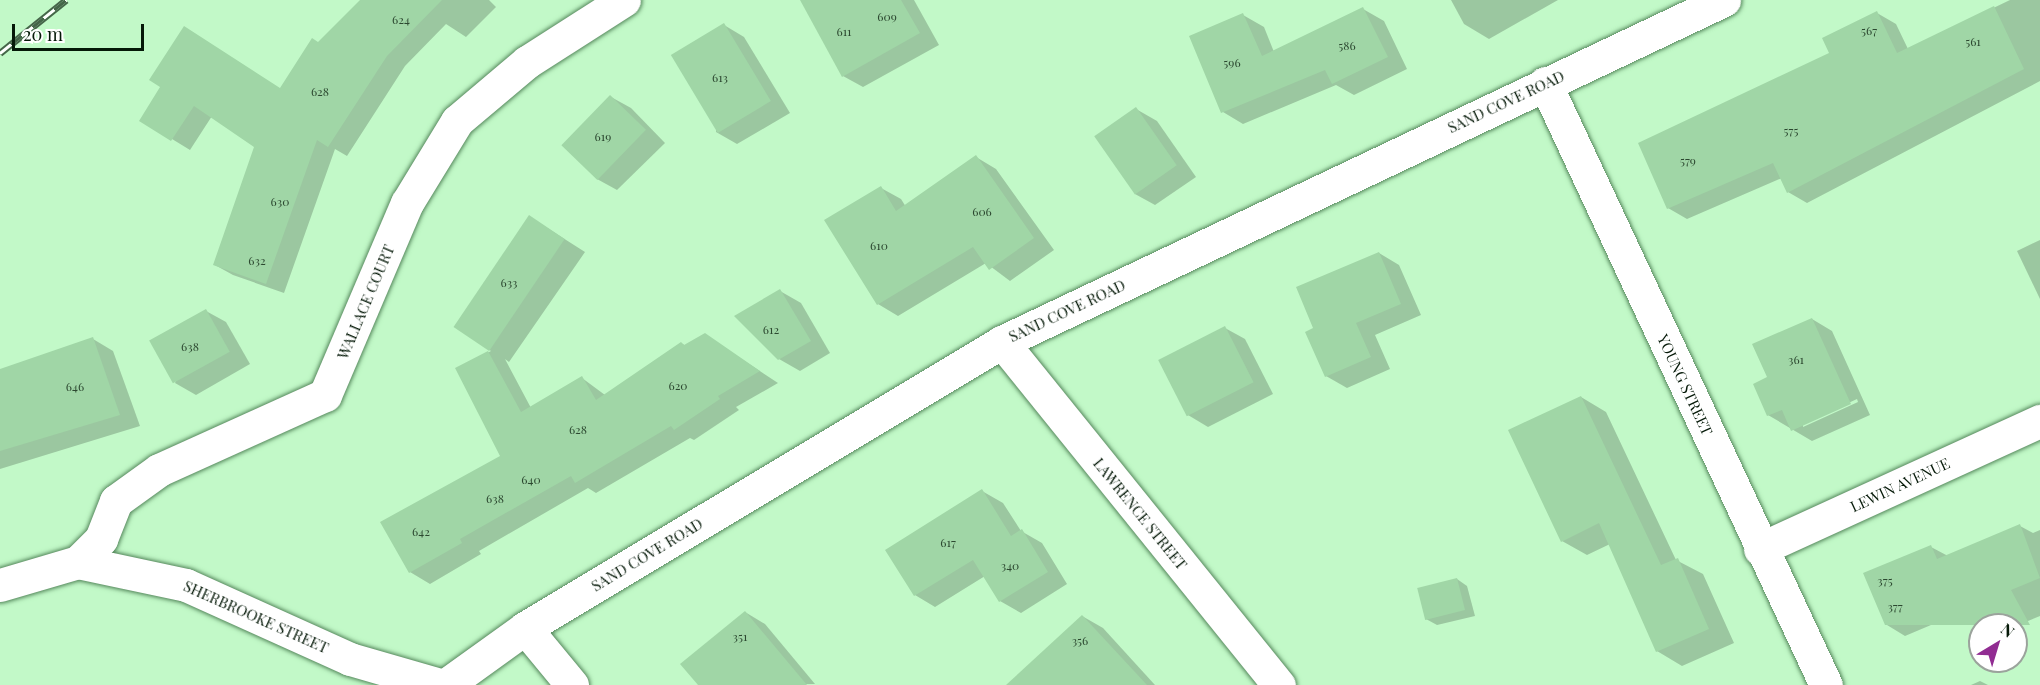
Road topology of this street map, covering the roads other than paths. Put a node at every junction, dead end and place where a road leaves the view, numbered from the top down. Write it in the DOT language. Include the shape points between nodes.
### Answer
graph roads {
  1 [pos="624,0"];
  2 [pos="1724,0"];
  3 [pos="1545,83"];
  4 [pos="1002,342"];
  5 [pos="2040,421"];
  6 [pos="1760,549"];
  7 [pos="78,562"];
  8 [pos="0,585"];
  9 [pos="525,628"];
  10 [pos="440,685"];
  11 [pos="446,685"];
  12 [pos="572,685"];
  13 [pos="1279,685"];
  14 [pos="1826,685"];
  1 -- 7 [label="street, WALLACE COURT" via="527,62 457,121 407,203 325,395 159,470 116,501 101,539"];
  2 -- 3 [label="street, SAND COVE ROAD"];
  3 -- 4 [label="street, SAND COVE ROAD"];
  3 -- 6 [label="street, YOUNG STREET"];
  4 -- 9 [label="street, SAND COVE ROAD"];
  4 -- 13 [label="street, LAWRENCE STREET"];
  5 -- 6 [label="street, LEWIN AVENUE"];
  6 -- 14 [label="street, YOUNG STREET"];
  7 -- 8 [label="street, SHERBROOKE STREET"];
  7 -- 10 [label="street, SHERBROOKE STREET" via="186,585 350,659"];
  9 -- 11 [label="street, SAND COVE ROAD"];
  9 -- 12 [label="street"];
}
